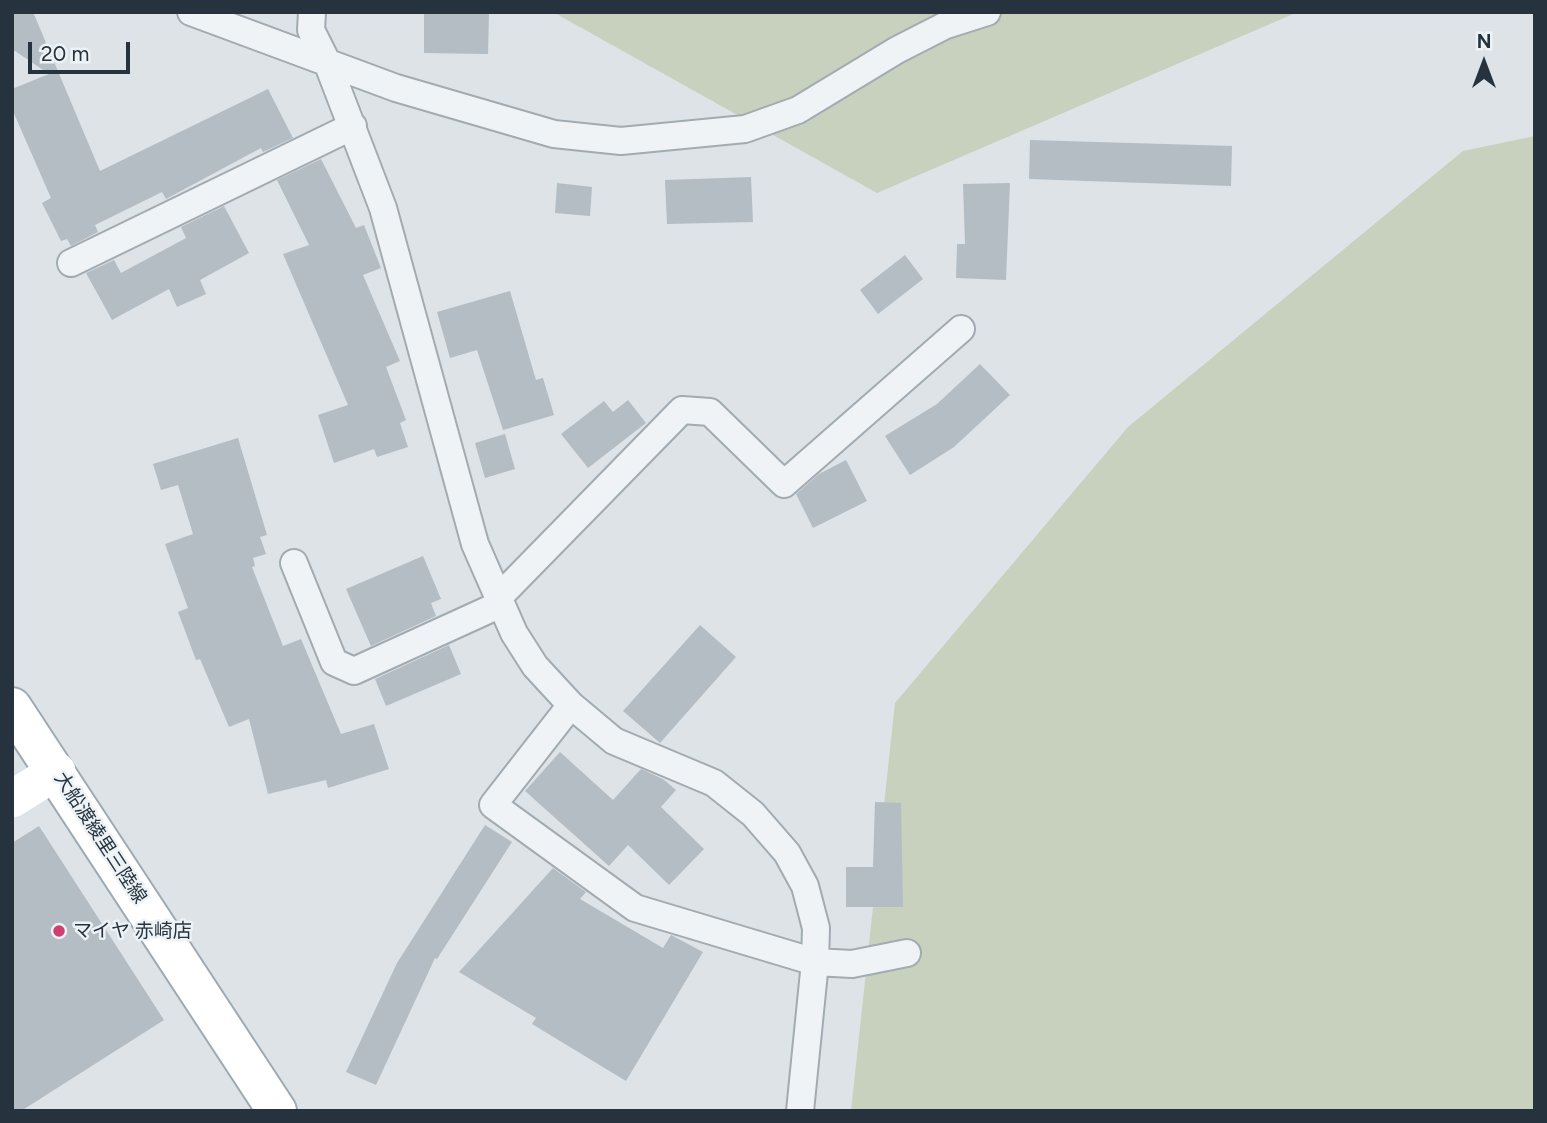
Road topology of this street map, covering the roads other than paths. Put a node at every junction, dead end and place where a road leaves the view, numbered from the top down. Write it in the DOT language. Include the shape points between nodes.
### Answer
graph roads {
  1 [pos="191,12"];
  2 [pos="312,12"];
  3 [pos="987,12"];
  4 [pos="327,62"];
  5 [pos="353,126"];
  6 [pos="72,263"];
  7 [pos="961,329"];
  8 [pos="294,563"];
  9 [pos="499,601"];
  10 [pos="570,705"];
  11 [pos="12,707"];
  12 [pos="57,771"];
  13 [pos="12,799"];
  14 [pos="907,953"];
  15 [pos="815,962"];
  16 [pos="277,1111"];
  17 [pos="800,1111"];
  1 -- 4 [label="street"];
  2 -- 4 [label="street" via="311,30"];
  3 -- 4 [label="street" via="946,25 788,114 745,130 621,141 554,134 396,88"];
  4 -- 5 [label="street"];
  5 -- 6 [label="street"];
  5 -- 9 [label="street" via="383,208 471,531"];
  7 -- 9 [label="street" via="784,484 710,412 682,410"];
  8 -- 9 [label="street" via="334,662 354,671"];
  9 -- 10 [label="street" via="536,666"];
  10 -- 15 [label="street" via="614,741 713,783 753,814 787,853 805,886 816,929"];
  10 -- 15 [label="street" via="493,805 635,908"];
  11 -- 12 [label="main road, 大船渡綾里三陸線"];
  12 -- 13 [label="street"];
  12 -- 16 [label="main road, 大船渡綾里三陸線"];
  14 -- 15 [label="street" via="852,964"];
  15 -- 17 [label="street"];
}
